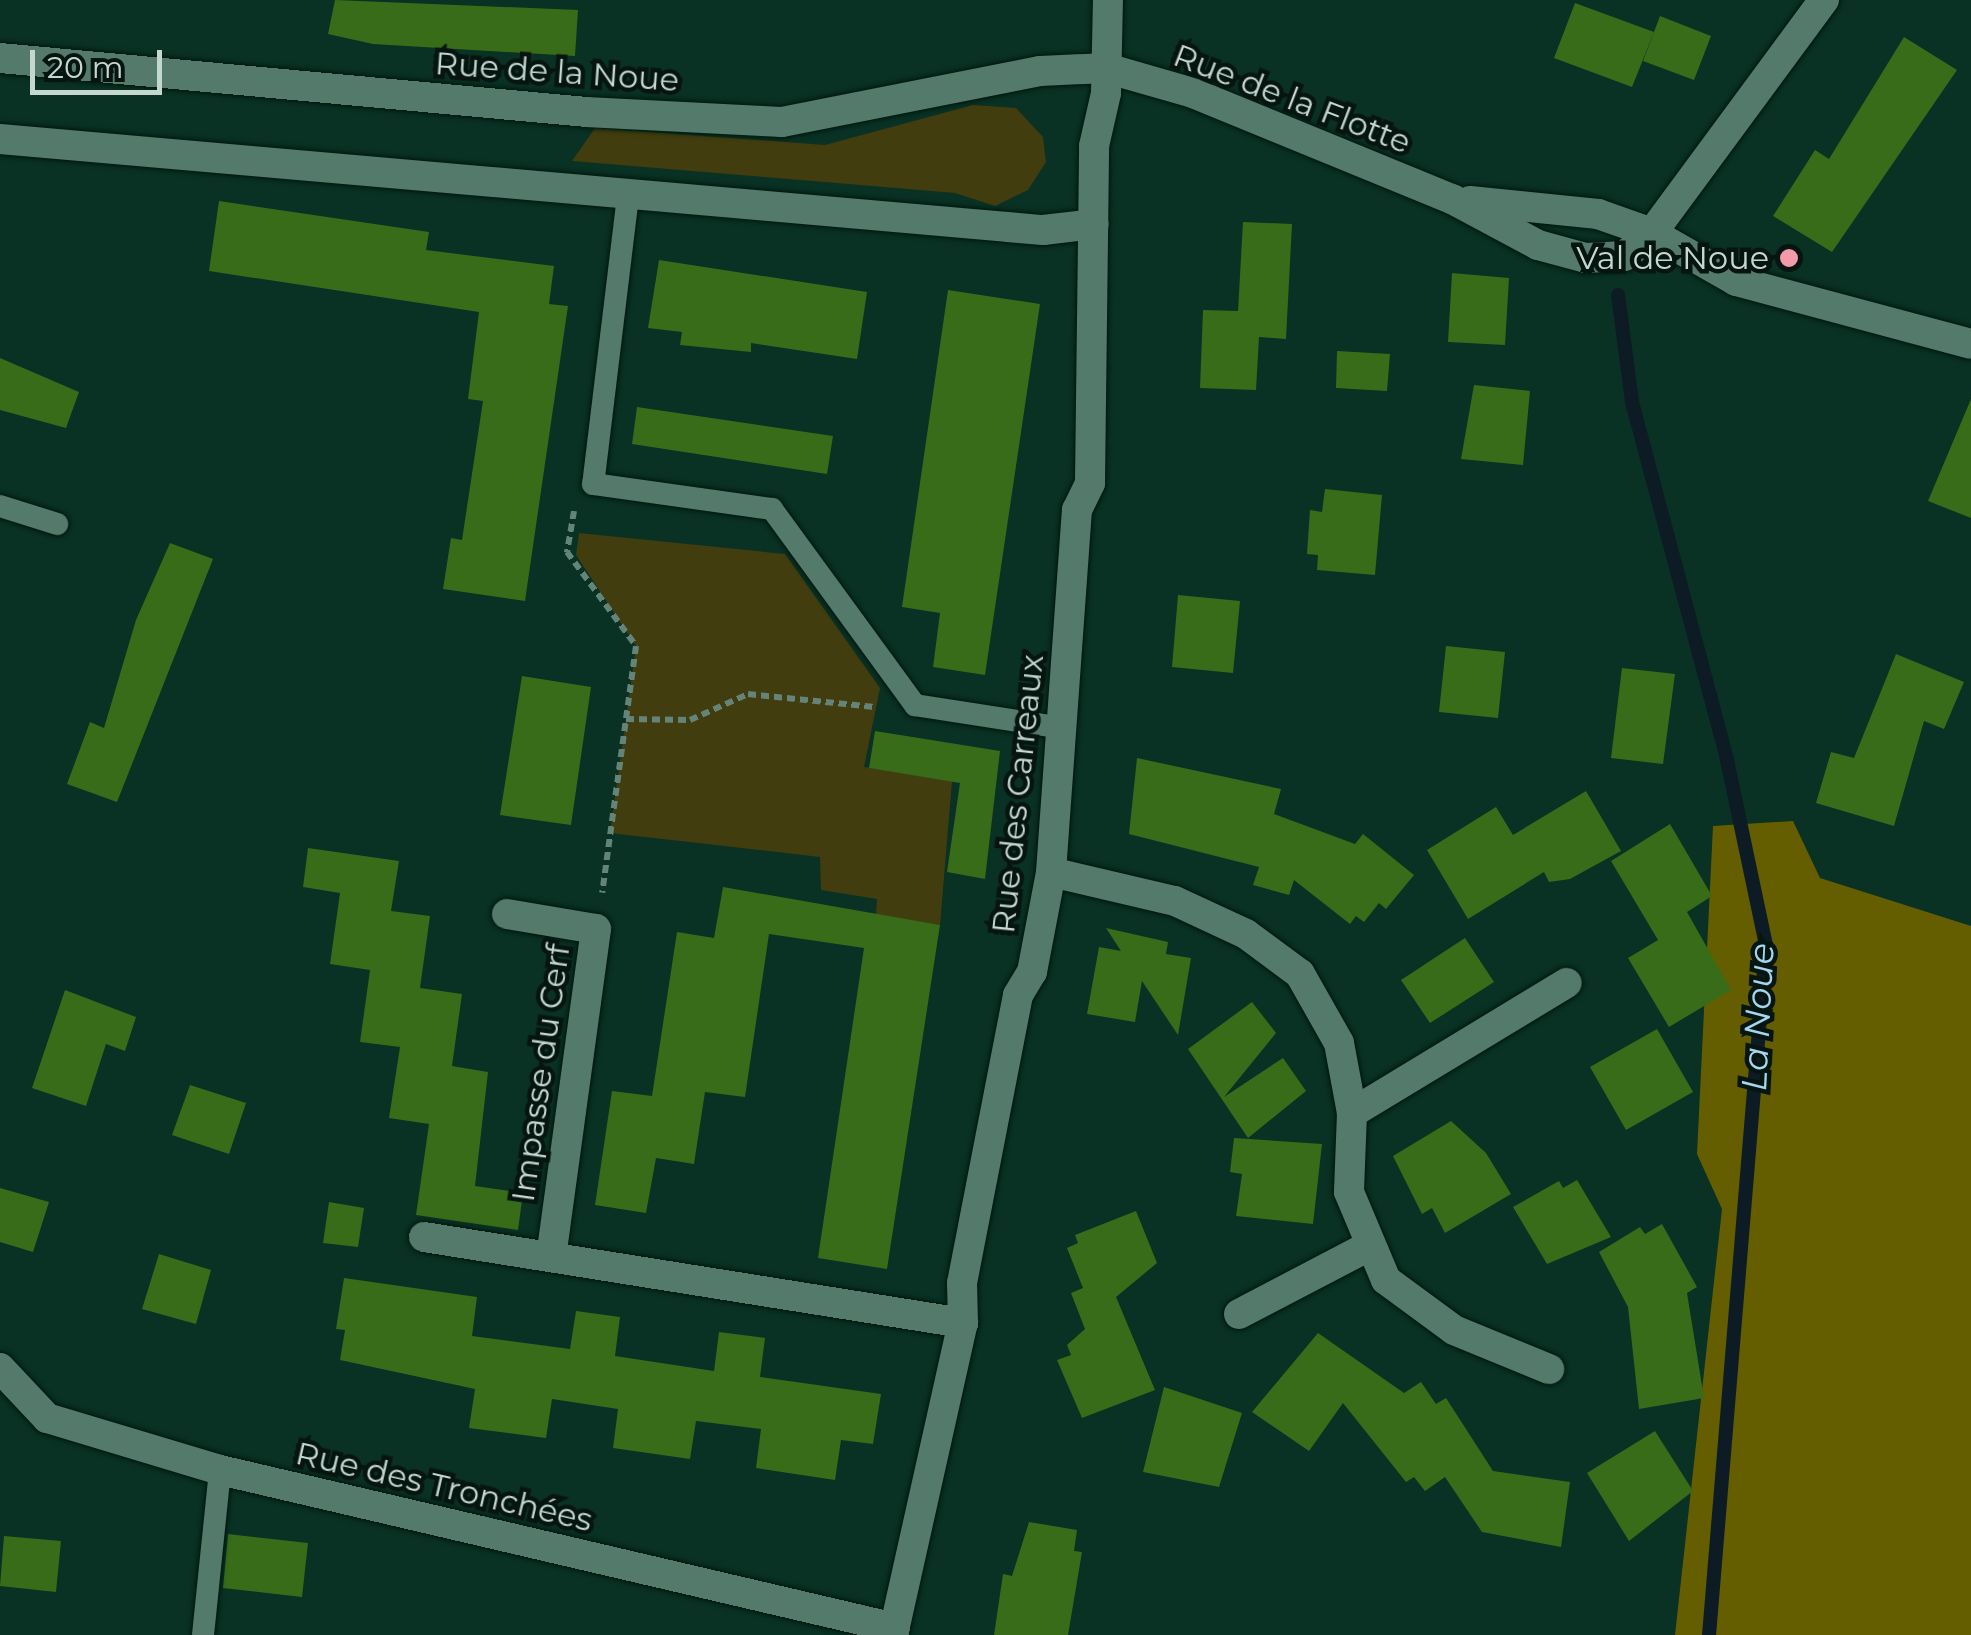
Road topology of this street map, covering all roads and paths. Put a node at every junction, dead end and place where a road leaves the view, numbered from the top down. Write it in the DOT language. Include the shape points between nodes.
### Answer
graph roads {
  1 [pos="1108,0"];
  2 [pos="1824,0"];
  3 [pos="0,58"];
  4 [pos="1106,68"];
  5 [pos="0,139"];
  6 [pos="628,196"];
  7 [pos="1452,199"];
  8 [pos="1094,224"];
  9 [pos="1652,233"];
  10 [pos="1971,344"];
  11 [pos="593,484"];
  12 [pos="0,506"];
  13 [pos="57,524"];
  14 [pos="916,705"];
  15 [pos="626,719"];
  16 [pos="1064,728"];
  17 [pos="1051,872"];
  18 [pos="507,914"];
  19 [pos="596,928"];
  20 [pos="1566,983"];
  21 [pos="1352,1113"];
  22 [pos="424,1237"];
  23 [pos="1369,1246"];
  24 [pos="551,1256"];
  25 [pos="1240,1314"];
  26 [pos="963,1323"];
  27 [pos="0,1368"];
  28 [pos="1549,1369"];
  29 [pos="220,1470"];
  30 [pos="894,1631"];
  31 [pos="202,1635"];
  1 -- 4 [label="street, Rue des Carreaux"];
  2 -- 9 [label="street"];
  3 -- 4 [label="street, Rue de la Noue" via="586,112 782,122 1040,70"];
  4 -- 7 [label="street, Rue de la Flotte" via="1193,93"];
  4 -- 8 [label="street, Rue des Carreaux"];
  5 -- 6 [label="street"];
  6 -- 8 [label="street" via="1043,230"];
  6 -- 11 [label="lane"];
  7 -- 9 [label="street, Rue de la Flotte" via="1598,214"];
  7 -- 9 [label="street, Rue de la Flotte" via="1538,245 1586,258 1624,256"];
  8 -- 16 [label="street, Rue des Carreaux" via="1090,483 1077,510"];
  9 -- 10 [label="street, Rue de la Flotte" via="1736,281"];
  11 -- 14 [label="lane" via="772,509"];
  11 -- 15 [label="path" via="575,507 567,552 636,646"];
  12 -- 13 [label="lane"];
  14 -- 15 [label="path" via="748,694 690,720"];
  14 -- 16 [label="lane"];
  15 -- 19 [label="path"];
  16 -- 17 [label="street, Rue des Carreaux"];
  17 -- 21 [label="street" via="1176,901 1278,954 1329,1019"];
  17 -- 26 [label="street, Rue des Carreaux" via="1032,972 1014,1014 962,1283"];
  18 -- 19 [label="street, Impasse du Cerf"];
  19 -- 24 [label="street, Impasse du Cerf"];
  20 -- 21 [label="street"];
  21 -- 23 [label="street" via="1349,1192"];
  22 -- 24 [label="street"];
  23 -- 25 [label="street"];
  23 -- 28 [label="street" via="1386,1280 1454,1330"];
  24 -- 26 [label="street"];
  26 -- 30 [label="street, Rue des Carreaux"];
  27 -- 29 [label="street, Rue des Tronchées" via="47,1418"];
  29 -- 30 [label="street, Rue des Tronchées"];
  29 -- 31 [label="lane"];
}
